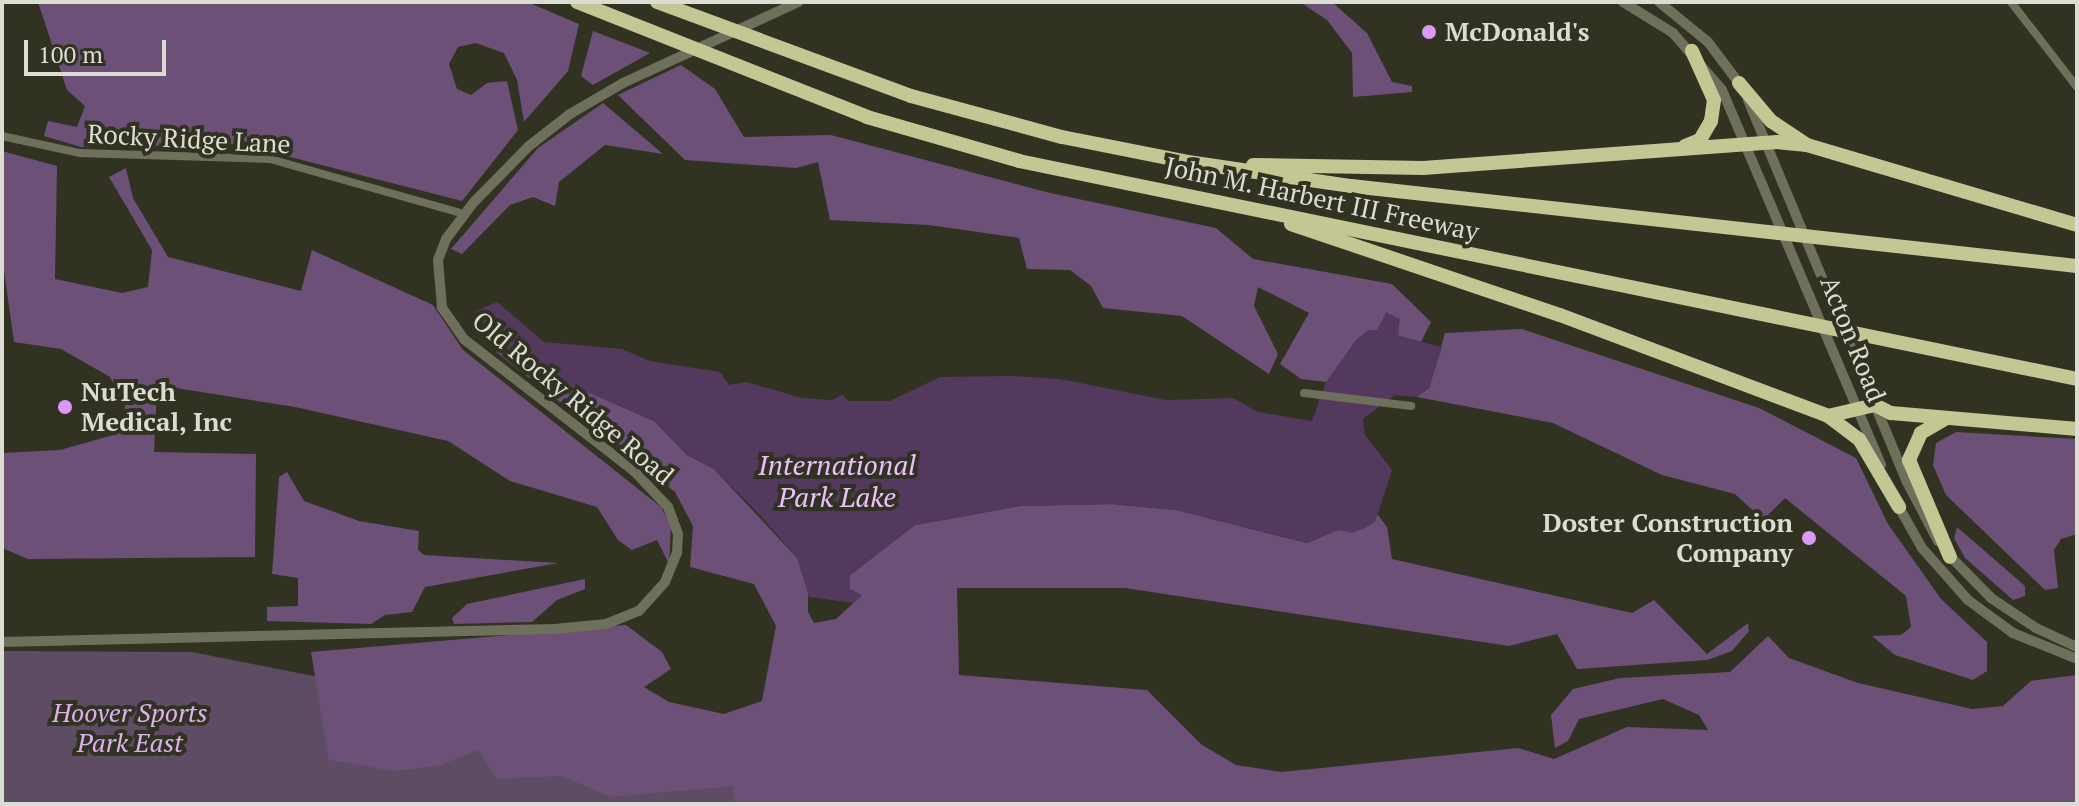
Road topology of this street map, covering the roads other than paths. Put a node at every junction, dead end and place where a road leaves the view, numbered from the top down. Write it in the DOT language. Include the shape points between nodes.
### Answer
graph roads {
  1 [pos="577,2"];
  2 [pos="798,2"];
  3 [pos="1623,2"];
  4 [pos="1659,2"];
  5 [pos="2011,2"];
  6 [pos="659,3"];
  7 [pos="1692,51"];
  8 [pos="1739,83"];
  9 [pos="2077,87"];
  10 [pos="2,136"];
  11 [pos="1767,144"];
  12 [pos="1807,145"];
  13 [pos="1750,147"];
  14 [pos="1669,151"];
  15 [pos="1188,162"];
  16 [pos="1265,213"];
  17 [pos="464,214"];
  18 [pos="2077,225"];
  19 [pos="2077,266"];
  20 [pos="2077,379"];
  21 [pos="1304,393"];
  22 [pos="1875,405"];
  23 [pos="1411,406"];
  24 [pos="1858,410"];
  25 [pos="1828,416"];
  26 [pos="1947,418"];
  27 [pos="2077,429"];
  28 [pos="1899,507"];
  29 [pos="1950,557"];
  30 [pos="2,642"];
  31 [pos="2077,647"];
  32 [pos="2077,659"];
  1 -- 16 [label="highway, John M. Harbert III Freeway" via="867,117 1019,161"];
  2 -- 17 [label="street, Old Rocky Ridge Road" via="590,101 529,146"];
  3 -- 7 [label="street, Acton Road"];
  4 -- 8 [label="street, Acton Road" via="1708,42"];
  5 -- 9 [label="street"];
  6 -- 15 [label="highway, John M. Harbert III Freeway" via="911,96 1062,137"];
  7 -- 13 [label="street, Acton Road" via="1722,90"];
  7 -- 14 [label="highway" via="1714,100 1711,121 1700,140"];
  8 -- 11 [label="street, Acton Road"];
  8 -- 12 [label="highway" via="1771,121"];
  10 -- 17 [label="street, Rocky Ridge Lane" via="80,153 282,161"];
  11 -- 12 [label="highway"];
  11 -- 13 [label="highway"];
  11 -- 22 [label="street, Acton Road"];
  12 -- 18 [label="highway"];
  13 -- 14 [label="highway"];
  13 -- 24 [label="street, Acton Road"];
  14 -- 15 [label="highway" via="1423,168"];
  15 -- 19 [label="highway, John M. Harbert III Freeway" via="1336,185"];
  16 -- 20 [label="highway, John M. Harbert III Freeway"];
  16 -- 25 [label="highway" via="1320,237 1560,315"];
  17 -- 30 [label="street, Old Rocky Ridge Road" via="438,260 442,307 480,354 634,471 668,507 678,534 677,553 650,602 618,621 555,629"];
  21 -- 23 [label="street"];
  22 -- 24 [label="highway"];
  22 -- 26 [label="highway" via="1891,413"];
  22 -- 29 [label="street, Acton Road" via="1921,513"];
  24 -- 25 [label="highway"];
  24 -- 28 [label="street, Acton Road"];
  25 -- 28 [label="highway" via="1859,439"];
  26 -- 27 [label="highway"];
  26 -- 29 [label="highway" via="1921,433 1909,460"];
  28 -- 32 [label="street, Acton Road" via="1922,548 1968,600 2013,633"];
  29 -- 31 [label="street, Acton Road" via="1991,598"];
}
